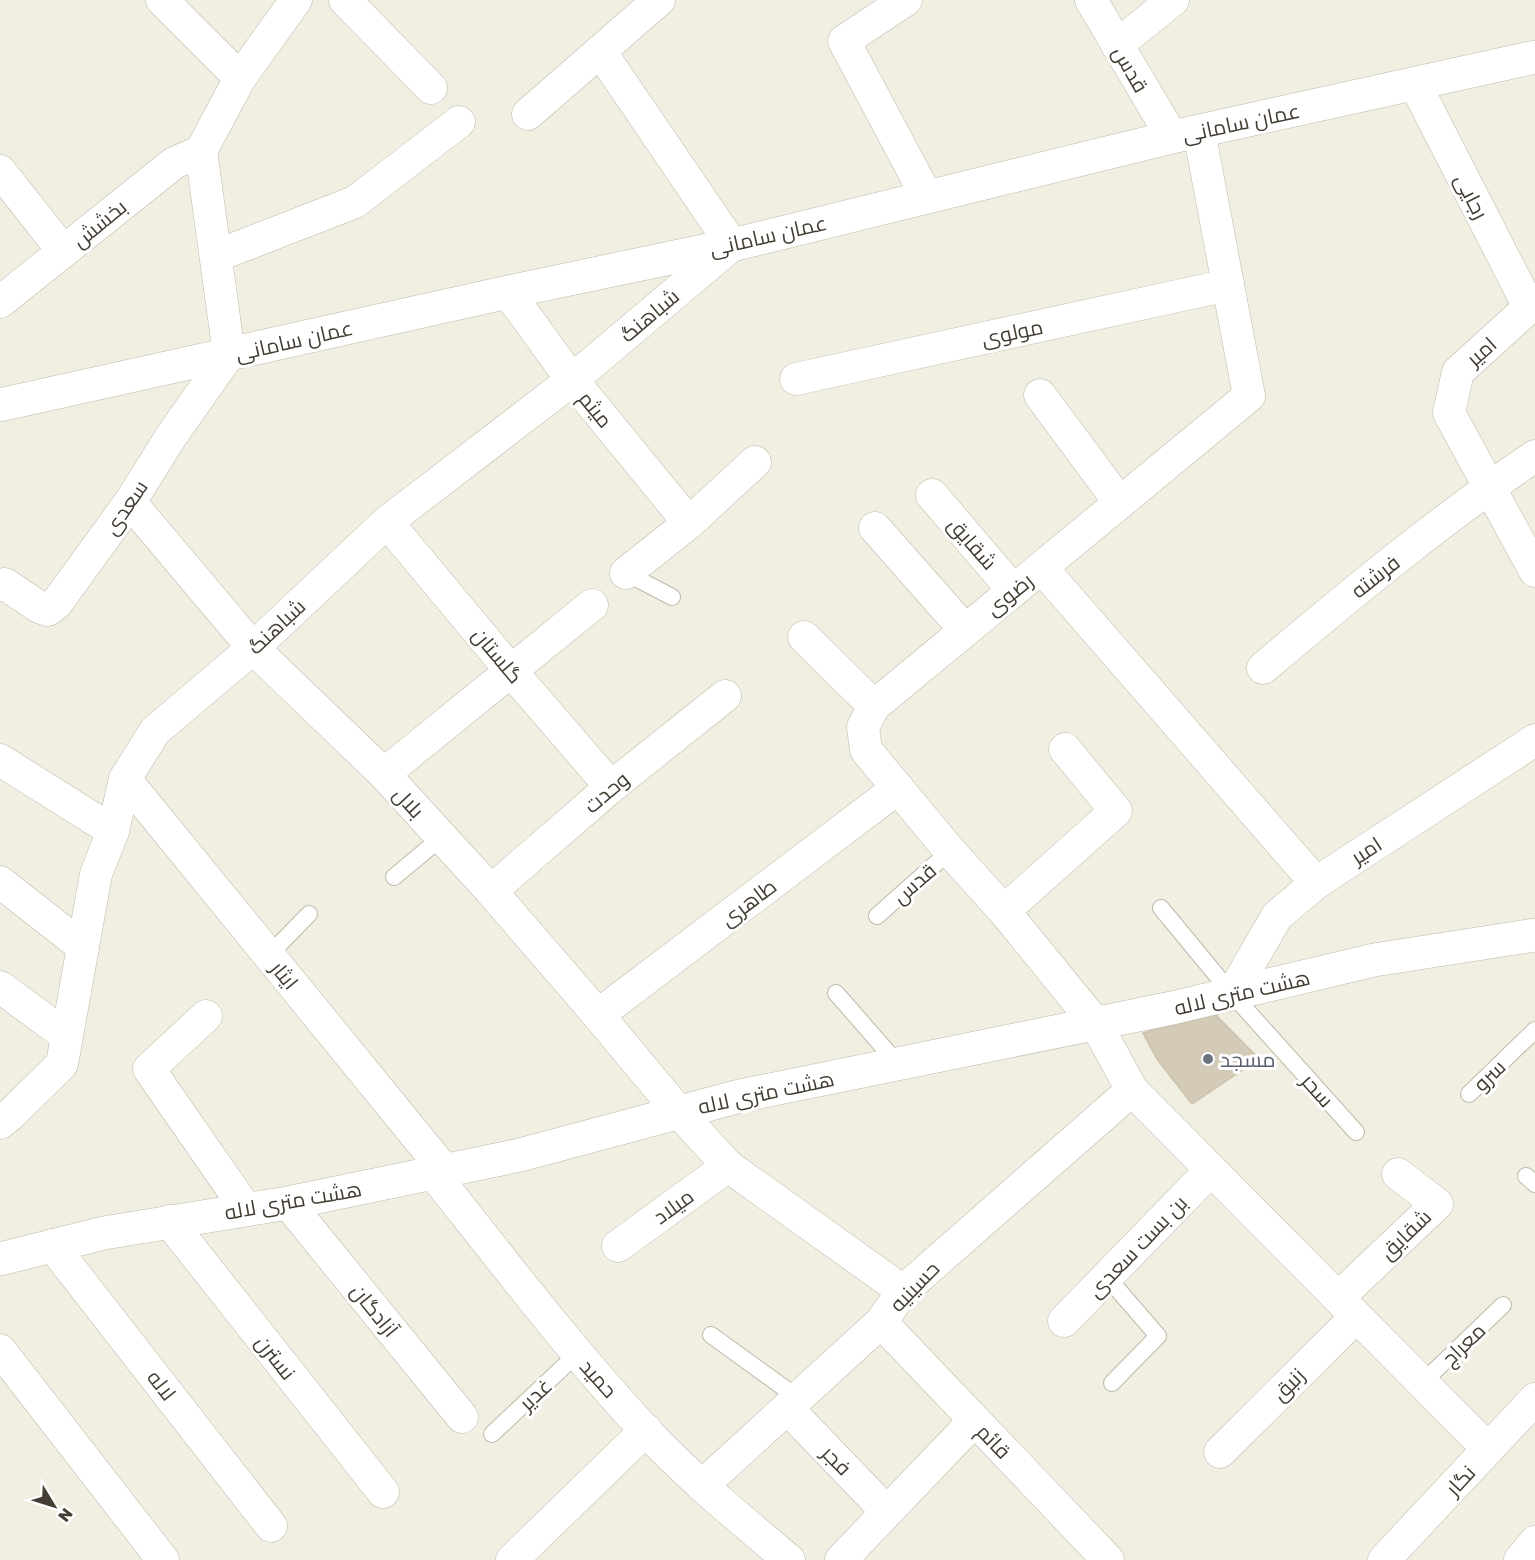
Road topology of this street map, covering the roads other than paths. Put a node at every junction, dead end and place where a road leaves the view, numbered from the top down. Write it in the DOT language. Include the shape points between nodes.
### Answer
graph roads {
  1 [pos="162,0"];
  2 [pos="296,0"];
  3 [pos="345,0"];
  4 [pos="659,0"];
  5 [pos="906,0"];
  6 [pos="1091,0"];
  7 [pos="1173,0"];
  8 [pos="1117,45"];
  9 [pos="600,51"];
  10 [pos="1535,57"];
  11 [pos="240,78"];
  12 [pos="1414,84"];
  13 [pos="431,88"];
  14 [pos="528,114"];
  15 [pos="459,122"];
  16 [pos="1185,134"];
  17 [pos="201,151"];
  18 [pos="0,171"];
  19 [pos="927,197"];
  20 [pos="732,245"];
  21 [pos="63,251"];
  22 [pos="216,256"];
  23 [pos="1228,285"];
  24 [pos="508,292"];
  25 [pos="0,302"];
  26 [pos="1532,305"];
  27 [pos="230,354"];
  28 [pos="796,379"];
  29 [pos="572,380"];
  30 [pos="1040,395"];
  31 [pos="0,405"];
  32 [pos="1535,456"];
  33 [pos="755,462"];
  34 [pos="1490,487"];
  35 [pos="932,495"];
  36 [pos="130,502"];
  37 [pos="1120,503"];
  38 [pos="387,522"];
  39 [pos="689,523"];
  40 [pos="875,528"];
  41 [pos="1042,568"];
  42 [pos="1535,571"];
  43 [pos="626,573"];
  44 [pos="0,585"];
  45 [pos="1013,590"];
  46 [pos="672,597"];
  47 [pos="591,605"];
  48 [pos="965,630"];
  49 [pos="804,637"];
  50 [pos="253,648"];
  51 [pos="1263,668"];
  52 [pos="511,671"];
  53 [pos="724,696"];
  54 [pos="874,706"];
  55 [pos="1535,740"];
  56 [pos="1065,749"];
  57 [pos="0,760"];
  58 [pos="384,774"];
  59 [pos="125,779"];
  60 [pos="611,787"];
  61 [pos="898,788"];
  62 [pos="113,831"];
  63 [pos="442,837"];
  64 [pos="950,851"];
  65 [pos="394,877"];
  66 [pos="0,882"];
  67 [pos="1316,883"];
  68 [pos="491,891"];
  69 [pos="1161,908"];
  70 [pos="1004,911"];
  71 [pos="309,914"];
  72 [pos="877,916"];
  73 [pos="1535,935"];
  74 [pos="83,947"];
  75 [pos="269,955"];
  76 [pos="0,987"];
  77 [pos="836,993"];
  78 [pos="1232,994"];
  79 [pos="598,1015"];
  80 [pos="206,1016"];
  81 [pos="1096,1024"];
  82 [pos="1535,1030"];
  83 [pos="68,1036"];
  84 [pos="898,1064"];
  85 [pos="1132,1090"];
  86 [pos="1469,1094"];
  87 [pos="678,1111"];
  88 [pos="3,1115"];
  89 [pos="1356,1132"];
  90 [pos="728,1166"];
  91 [pos="1211,1170"];
  92 [pos="439,1172"];
  93 [pos="1398,1174"];
  94 [pos="288,1203"];
  95 [pos="246,1209"];
  96 [pos="169,1221"];
  97 [pos="52,1245"];
  98 [pos="618,1246"];
  99 [pos="0,1259"];
  100 [pos="1107,1277"];
  101 [pos="903,1291"];
  102 [pos="1503,1305"];
  103 [pos="1347,1307"];
  104 [pos="1064,1321"];
  105 [pos="881,1323"];
  106 [pos="711,1335"];
  107 [pos="0,1350"];
  108 [pos="577,1354"];
  109 [pos="1112,1383"];
  110 [pos="1422,1383"];
  111 [pos="1535,1399"];
  112 [pos="793,1403"];
  113 [pos="462,1418"];
  114 [pos="974,1420"];
  115 [pos="646,1430"];
  116 [pos="492,1434"];
  117 [pos="1488,1449"];
  118 [pos="1220,1452"];
  119 [pos="702,1486"];
  120 [pos="383,1492"];
  121 [pos="887,1512"];
  122 [pos="271,1526"];
  123 [pos="1535,1542"];
  124 [pos="1089,1553"];
  125 [pos="163,1560"];
  126 [pos="512,1560"];
  127 [pos="789,1560"];
  128 [pos="841,1560"];
  129 [pos="1384,1560"];
  130 [pos="1520,1560"];
  1 -- 11 [label="street"];
  2 -- 11 [label="street"];
  3 -- 13 [label="street"];
  4 -- 9 [label="street"];
  5 -- 19 [label="street" via="844,40"];
  6 -- 8 [label="street, قدس"];
  7 -- 8 [label="street"];
  8 -- 16 [label="street, قدس"];
  9 -- 14 [label="street"];
  9 -- 20 [label="street"];
  10 -- 12 [label="street, عمان سامانی"];
  11 -- 17 [label="street"];
  12 -- 16 [label="street, عمان سامانی"];
  12 -- 26 [label="street, رجایی"];
  15 -- 22 [label="street" via="355,202"];
  16 -- 19 [label="street, عمان سامانی"];
  16 -- 23 [label="street, رضوی"];
  17 -- 21 [label="street, بخشش" via="174,163"];
  17 -- 22 [label="street"];
  18 -- 21 [label="street"];
  19 -- 20 [label="street, عمان سامانی"];
  20 -- 24 [label="street, عمان سامانی"];
  20 -- 29 [label="street, شباهنگ"];
  21 -- 25 [label="street, بخشش"];
  22 -- 27 [label="street"];
  23 -- 28 [label="street, مولوی"];
  23 -- 37 [label="street, رضوی" via="1249,396"];
  24 -- 27 [label="street, عمان سامانی"];
  24 -- 29 [label="street, میثم"];
  26 -- 34 [label="street, امیر" via="1458,372 1449,413"];
  27 -- 31 [label="street, عمان سامانی"];
  27 -- 36 [label="street, سعدی"];
  29 -- 38 [label="street, شباهنگ"];
  29 -- 39 [label="street, میثم"];
  30 -- 37 [label="street"];
  32 -- 34 [label="street, فرشته"];
  33 -- 39 [label="street"];
  34 -- 42 [label="street, امیر"];
  34 -- 51 [label="street, فرشته" via="1367,580"];
  35 -- 45 [label="street, شقایق"];
  36 -- 44 [label="street, سعدی" via="48,610 5,584"];
  36 -- 50 [label="street, بلال"];
  37 -- 41 [label="street, رضوی"];
  38 -- 50 [label="street, شباهنگ"];
  38 -- 52 [label="street, گلستان"];
  39 -- 43 [label="street"];
  40 -- 48 [label="street"];
  41 -- 45 [label="street, رضوی"];
  41 -- 67 [label="street"];
  43 -- 46 [label="lane"];
  45 -- 48 [label="street, رضوی"];
  47 -- 52 [label="street"];
  48 -- 54 [label="street, رضوی"];
  49 -- 54 [label="street"];
  50 -- 58 [label="street, بلال"];
  50 -- 59 [label="street, شباهنگ" via="155,730"];
  52 -- 58 [label="street"];
  52 -- 60 [label="street, گلستان"];
  53 -- 60 [label="street, وحدت"];
  54 -- 61 [label="street, رضوی" via="863,727 866,750"];
  55 -- 67 [label="street, امیر"];
  56 -- 70 [label="street" via="1116,811"];
  57 -- 62 [label="street"];
  58 -- 63 [label="street, بلال"];
  59 -- 62 [label="street, شباهنگ"];
  59 -- 75 [label="street, ایثار"];
  60 -- 68 [label="street, وحدت"];
  61 -- 64 [label="street, رضوی"];
  61 -- 79 [label="street, طاهری"];
  62 -- 74 [label="street, شباهنگ" via="96,874"];
  63 -- 65 [label="lane"];
  63 -- 68 [label="street, بلال"];
  64 -- 70 [label="street, رضوی"];
  64 -- 72 [label="lane, قدس"];
  66 -- 74 [label="street"];
  67 -- 78 [label="street, امیر" via="1277,916"];
  68 -- 79 [label="street, بلال"];
  69 -- 78 [label="lane, سحر"];
  70 -- 81 [label="street, رضوی"];
  71 -- 75 [label="lane"];
  73 -- 78 [label="street, هشت متری لاله" via="1374,960"];
  74 -- 83 [label="street, شباهنگ"];
  75 -- 92 [label="street, ایثار"];
  76 -- 83 [label="street"];
  77 -- 84 [label="lane"];
  78 -- 81 [label="street, هشت متری لاله"];
  78 -- 89 [label="lane, سحر"];
  79 -- 87 [label="street, بلال"];
  80 -- 95 [label="street" via="149,1069"];
  81 -- 84 [label="street, هشت متری لاله"];
  81 -- 85 [label="street, رضوی"];
  82 -- 86 [label="lane, سرو"];
  83 -- 88 [label="street, شباهنگ" via="62,1064"];
  84 -- 87 [label="street, هشت متری لاله"];
  85 -- 91 [label="street, رضوی"];
  85 -- 101 [label="street, حسینیه"];
  87 -- 90 [label="street, بلال"];
  87 -- 92 [label="street, هشت متری لاله" via="520,1155"];
  90 -- 98 [label="street, میلاد"];
  90 -- 101 [label="street, بلال"];
  91 -- 100 [label="street, بن بست سعدی"];
  91 -- 103 [label="street, رضوی"];
  92 -- 94 [label="street, هشت متری لاله"];
  92 -- 108 [label="street, حمید"];
  93 -- 103 [label="street, شقایق" via="1437,1204"];
  94 -- 95 [label="street, هشت متری لاله"];
  94 -- 113 [label="street, آزادگان"];
  95 -- 96 [label="street, هشت متری لاله"];
  96 -- 97 [label="street, هشت متری لاله"];
  96 -- 120 [label="street, نسترن"];
  97 -- 99 [label="street, هشت متری لاله"];
  97 -- 122 [label="street, لاله"];
  100 -- 104 [label="street, بن بست سعدی"];
  100 -- 109 [label="lane" via="1158,1336"];
  101 -- 105 [label="street, حسینیه"];
  102 -- 110 [label="lane, معراج"];
  103 -- 110 [label="street, رضوی"];
  103 -- 118 [label="street, زنبق"];
  105 -- 112 [label="street, حسینیه"];
  105 -- 114 [label="street, قائم"];
  106 -- 112 [label="lane"];
  107 -- 125 [label="street"];
  108 -- 115 [label="street, حمید"];
  108 -- 116 [label="lane, غدیر"];
  110 -- 117 [label="street, رضوی"];
  111 -- 117 [label="street, نگار"];
  112 -- 119 [label="street, حسینیه"];
  112 -- 121 [label="street, فجر"];
  114 -- 121 [label="street"];
  114 -- 124 [label="street, قائم"];
  115 -- 119 [label="street, حمید"];
  115 -- 126 [label="street"];
  117 -- 129 [label="street, نگار"];
  119 -- 127 [label="street, حمید"];
  121 -- 128 [label="street"];
  123 -- 130 [label="street"];
}
